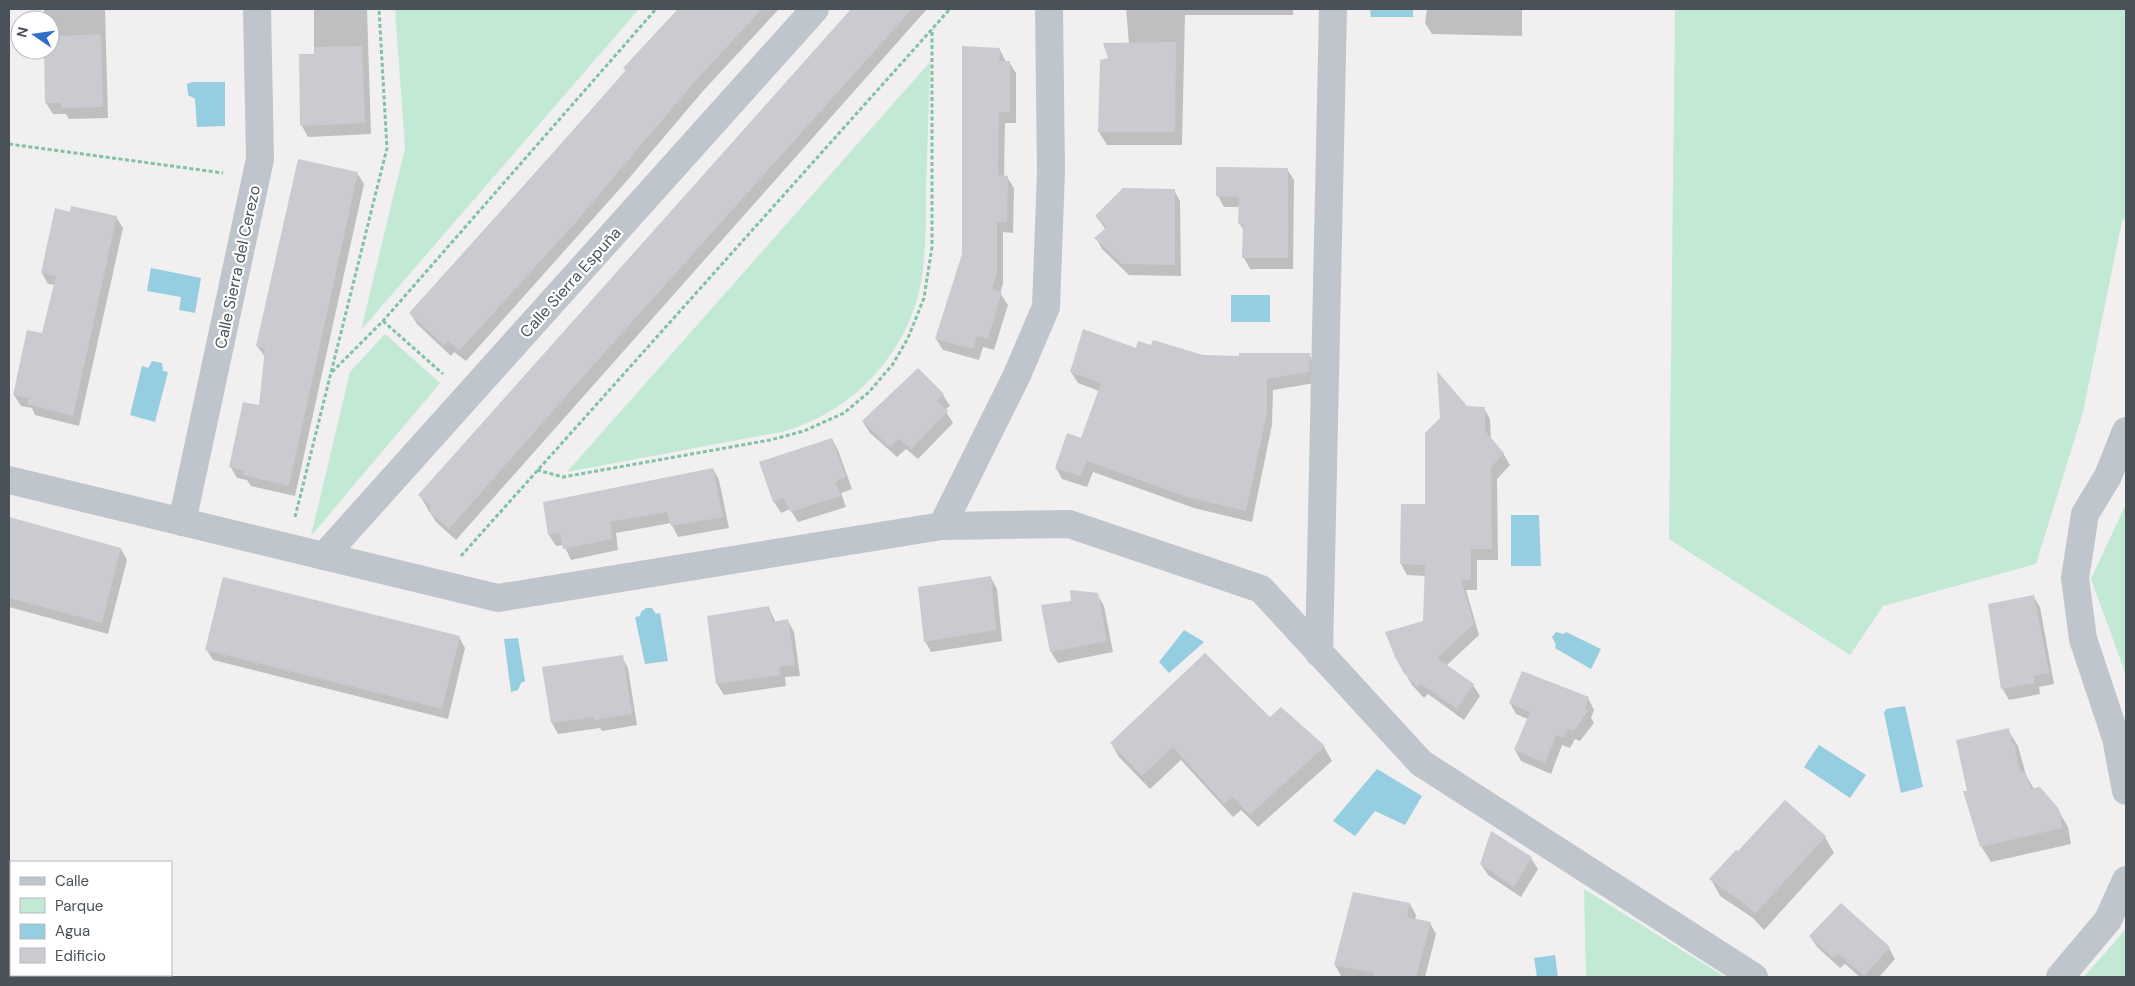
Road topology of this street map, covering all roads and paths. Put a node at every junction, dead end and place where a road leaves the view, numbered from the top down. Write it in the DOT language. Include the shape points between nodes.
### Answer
graph roads {
  1 [pos="257,9"];
  2 [pos="379,9"];
  3 [pos="656,9"];
  4 [pos="815,9"];
  5 [pos="950,9"];
  6 [pos="1049,9"];
  7 [pos="1333,9"];
  8 [pos="932,28"];
  9 [pos="9,144"];
  10 [pos="256,178"];
  11 [pos="383,321"];
  12 [pos="331,373"];
  13 [pos="468,396"];
  14 [pos="2126,431"];
  15 [pos="537,470"];
  16 [pos="9,480"];
  17 [pos="182,522"];
  18 [pos="942,526"];
  19 [pos="288,547"];
  20 [pos="324,556"];
  21 [pos="450,586"];
  22 [pos="1320,653"];
  23 [pos="2126,791"];
  24 [pos="2126,880"];
  25 [pos="1754,977"];
  26 [pos="2060,977"];
  1 -- 10 [label="street, Calle Sierra del Cerezo" via="260,159"];
  2 -- 12 [label="path" via="387,148"];
  3 -- 11 [label="path"];
  4 -- 13 [label="street, Calle Sierra Espuña"];
  5 -- 8 [label="path"];
  6 -- 18 [label="street" via="1051,171 1046,307 1017,374"];
  7 -- 22 [label="street"];
  8 -- 15 [label="path"];
  8 -- 15 [label="path" via="932,247 924,298 908,338 893,364 869,392 844,413 804,431 770,440 563,477"];
  9 -- 10 [label="path"];
  10 -- 17 [label="street, Calle Sierra del Cerezo"];
  11 -- 12 [label="path"];
  11 -- 13 [label="path"];
  12 -- 19 [label="path"];
  13 -- 20 [label="street, Calle Sierra Espuña"];
  14 -- 23 [label="street" via="2108,476 2085,514 2075,578 2083,639 2116,738"];
  15 -- 21 [label="path" via="455,562"];
  16 -- 17 [label="street"];
  17 -- 19 [label="street"];
  18 -- 21 [label="street" via="498,598"];
  18 -- 22 [label="street" via="1069,524 1078,527 1261,589"];
  19 -- 20 [label="street"];
  20 -- 21 [label="street"];
  22 -- 25 [label="street" via="1421,763"];
  24 -- 26 [label="street" via="2108,920"];
}
